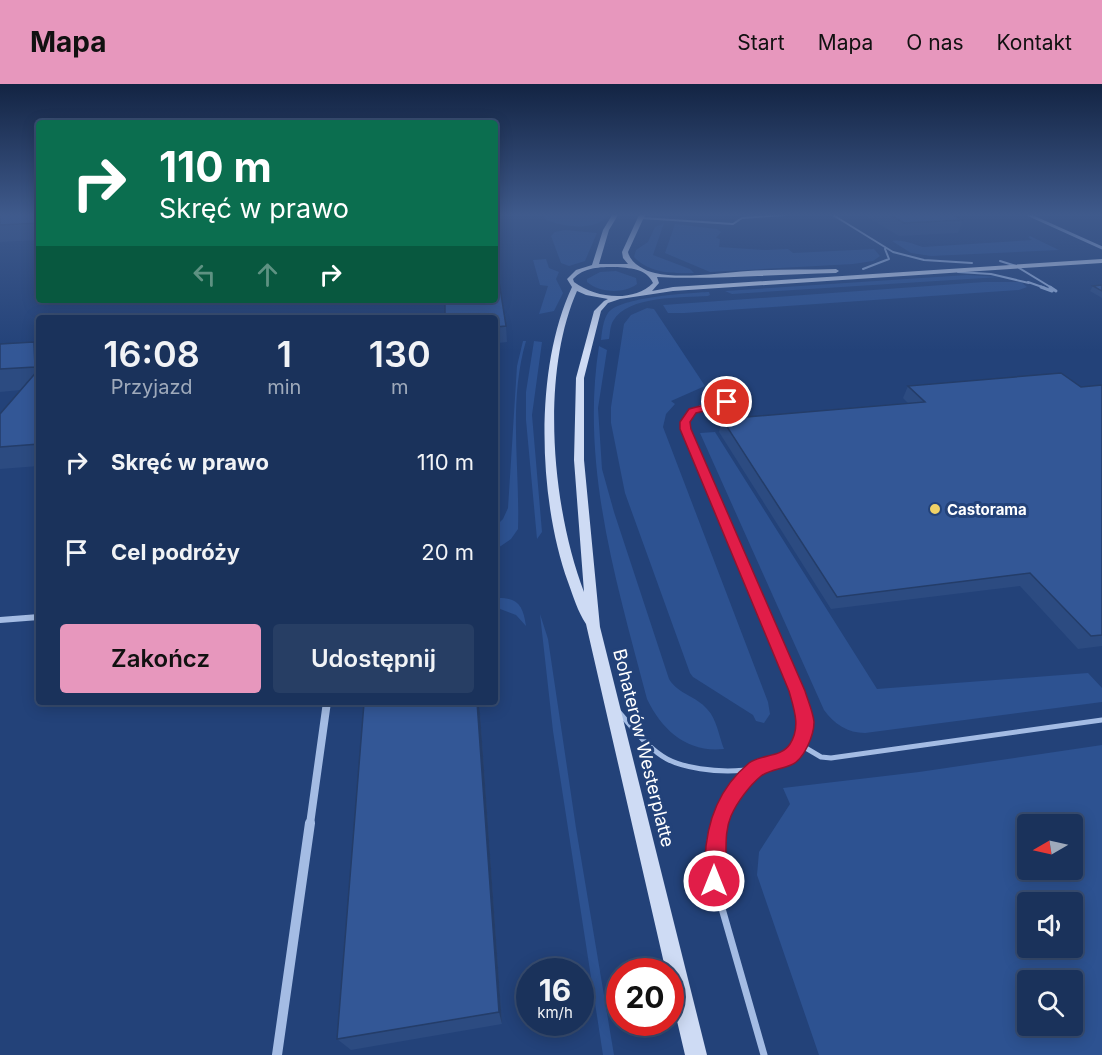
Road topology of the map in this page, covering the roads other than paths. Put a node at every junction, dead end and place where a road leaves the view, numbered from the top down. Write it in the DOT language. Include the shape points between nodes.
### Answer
graph roads {
  1 [pos="597,260"];
  2 [pos="628,260"];
  3 [pos="886,260"];
  4 [pos="929,260"];
  5 [pos="1042,260"];
  6 [pos="1102,261"];
  7 [pos="972,263"];
  8 [pos="1000,264"];
  9 [pos="595,266"];
  10 [pos="1016,266"];
  11 [pos="634,267"];
  12 [pos="863,269"];
  13 [pos="952,272"];
  14 [pos="651,275"];
  15 [pos="1029,282"];
  16 [pos="575,287"];
  17 [pos="1052,291"];
  18 [pos="1056,291"];
  19 [pos="639,295"];
  20 [pos="620,297"];
  21 [pos="727,402"];
  22 [pos="36,617"];
  23 [pos="0,620"];
  24 [pos="593,627"];
  25 [pos="612,704"];
  26 [pos="327,705"];
  27 [pos="1102,720"];
  28 [pos="799,744"];
  29 [pos="757,768"];
  30 [pos="277,1055"];
  31 [pos="696,1055"];
  32 [pos="764,1055"];
  1 -- 9 [label="main road"];
  2 -- 11 [label="main road"];
  3 -- 12 [label="lane"];
  4 -- 7 [label="lane"];
  5 -- 8 [label="main road"];
  6 -- 10 [label="main road"];
  7 -- 8 [label="main road"];
  7 -- 12 [label="main road"];
  8 -- 10 [label="main road"];
  8 -- 13 [label="main road"];
  8 -- 15 [label="lane" via="1010,274"];
  9 -- 11 [label="main road"];
  9 -- 16 [label="main road, Bohaterów Westerplatte" via="573,274 570,279"];
  10 -- 18 [label="lane"];
  11 -- 14 [label="main road"];
  12 -- 14 [label="main road" via="692,277"];
  13 -- 15 [label="lane" via="991,274"];
  13 -- 19 [label="main road" via="673,289"];
  14 -- 19 [label="main road" via="655,279 653,288"];
  15 -- 17 [label="lane"];
  16 -- 20 [label="main road" via="589,294"];
  16 -- 24 [label="main road, Bohaterów Westerplatte" via="561,322 552,368 551,488 566,562"];
  19 -- 20 [label="main road"];
  20 -- 24 [label="main road, Bohaterów Westerplatte" via="606,302 598,311 580,378 579,460"];
  21 -- 28 [label="lane" via="692,411 685,429 803,706 804,732"];
  22 -- 23 [label="street"];
  24 -- 25 [label="main road, Bohaterów Westerplatte"];
  25 -- 29 [label="lane" via="647,744 674,762 705,772"];
  25 -- 31 [label="main road, Bohaterów Westerplatte"];
  26 -- 30 [label="street"];
  27 -- 28 [label="lane" via="831,758"];
  28 -- 29 [label="lane" via="788,758"];
  29 -- 32 [label="lane" via="722,813 714,862 719,900"];
}
